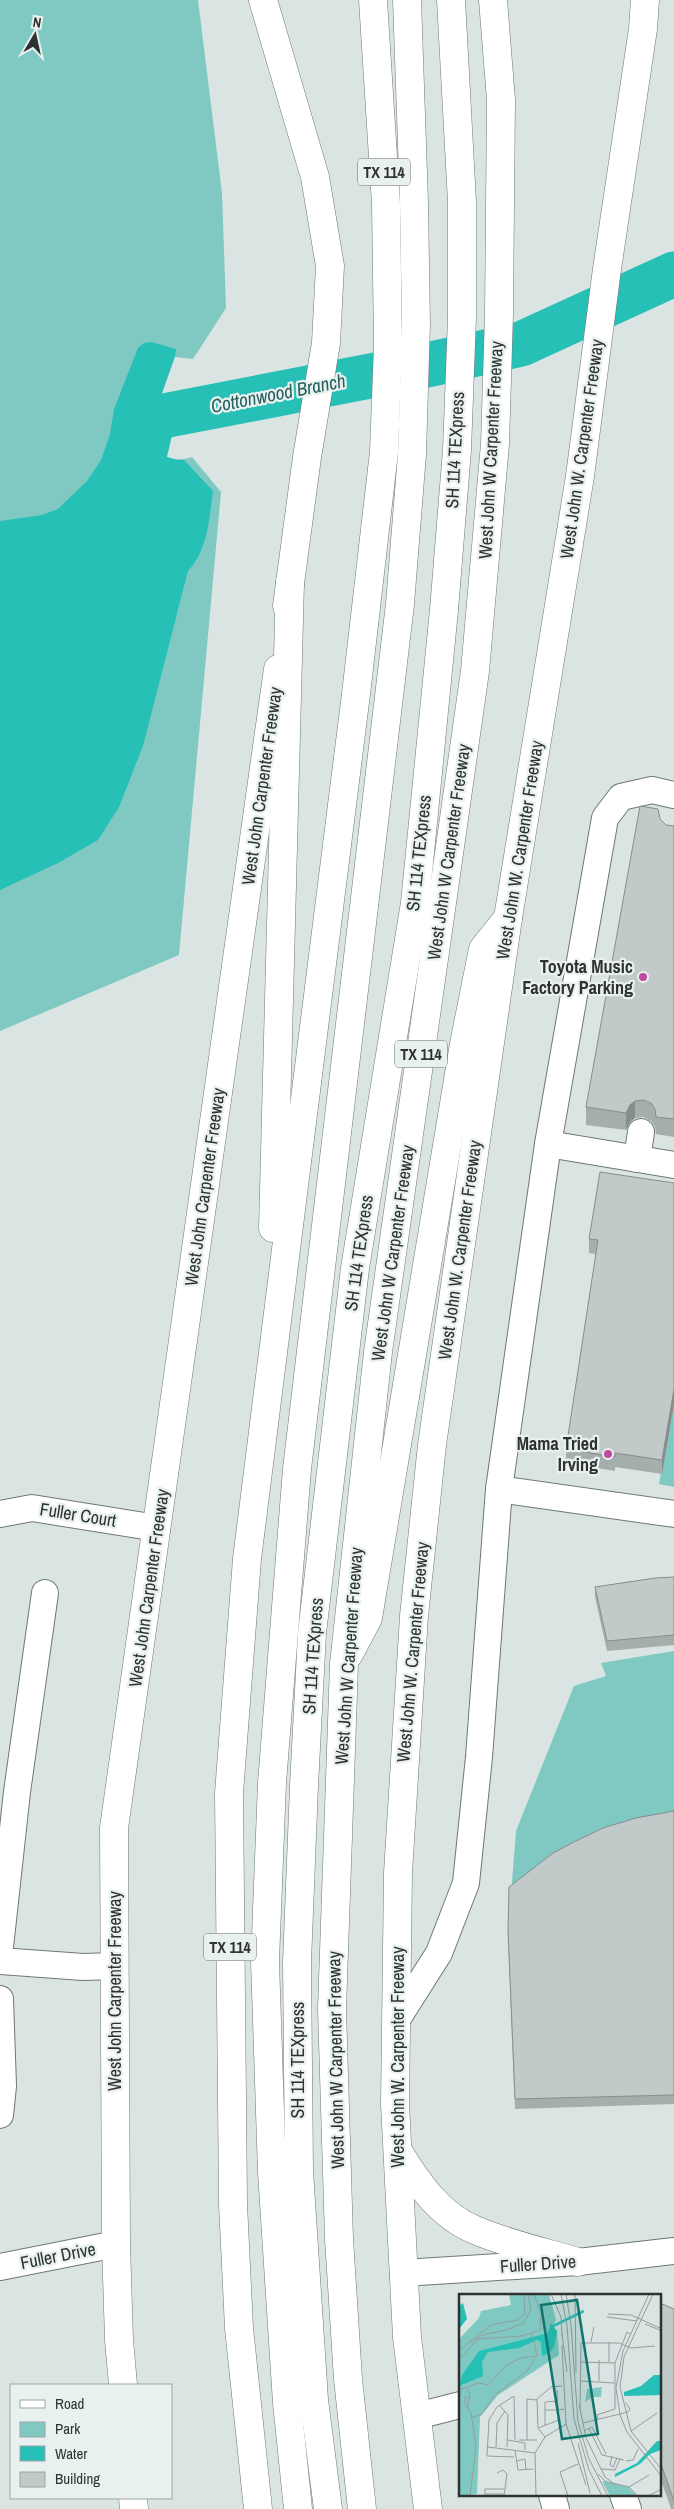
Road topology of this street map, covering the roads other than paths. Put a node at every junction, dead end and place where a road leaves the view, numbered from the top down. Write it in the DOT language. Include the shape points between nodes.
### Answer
graph roads {
  1 [pos="263,0"];
  2 [pos="373,0"];
  3 [pos="407,0"];
  4 [pos="451,0"];
  5 [pos="493,0"];
  6 [pos="645,0"];
  7 [pos="290,582"];
  8 [pos="674,794"];
  9 [pos="508,918"];
  10 [pos="641,1132"];
  11 [pos="548,1144"];
  12 [pos="637,1159"];
  13 [pos="674,1165"];
  14 [pos="268,1387"];
  15 [pos="499,1489"];
  16 [pos="0,1514"];
  17 [pos="674,1514"];
  18 [pos="157,1528"];
  19 [pos="45,1593"];
  20 [pos="344,1664"];
  21 [pos="9,1790"];
  22 [pos="0,1948"];
  23 [pos="0,1961"];
  24 [pos="115,1966"];
  25 [pos="0,2000"];
  26 [pos="396,2020"];
  27 [pos="0,2115"];
  28 [pos="397,2150"];
  29 [pos="116,2244"];
  30 [pos="673,2254"];
  31 [pos="578,2262"];
  32 [pos="0,2267"];
  33 [pos="403,2273"];
  34 [pos="123,2384"];
  35 [pos="459,2405"];
  36 [pos="416,2416"];
  37 [pos="552,2496"];
  38 [pos="623,2496"];
  39 [pos="258,2509"];
  40 [pos="298,2509"];
  41 [pos="328,2509"];
  42 [pos="362,2509"];
  43 [pos="428,2509"];
  44 [pos="556,2509"];
  45 [pos="628,2509"];
  1 -- 7 [label="main road, West John Carpenter Freeway" via="316,177 330,266 326,343"];
  2 -- 14 [label="main road, TX 114" via="386,204 388,344 384,452"];
  3 -- 40 [label="main road, SH 114 TEXpress" via="416,324 412,454 395,653 297,1469 272,1783 265,1961 272,2172 287,2403"];
  4 -- 41 [label="main road, SH 114 TEXpress" via="462,202 462,316 457,450 443,620 415,903 355,1268 312,1633 297,1962 299,2171 314,2400"];
  5 -- 20 [label="main road, West John W Carpenter Freeway / TX 114" via="501,100 499,314 495,444 475,671 378,1352"];
  6 -- 9 [label="main road, West John W. Carpenter Freeway" via="578,486"];
  7 -- 14 [label="main road"];
  7 -- 18 [label="main road, West John Carpenter Freeway"];
  8 -- 11 [label="street" via="652,790 621,797 605,818"];
  9 -- 20 [label="main road" via="483,948 368,1618"];
  9 -- 26 [label="main road, West John W. Carpenter Freeway" via="432,1445 416,1597 398,1873"];
  10 -- 12 [label="street"];
  11 -- 12 [label="street"];
  11 -- 15 [label="street"];
  12 -- 13 [label="street"];
  14 -- 39 [label="main road, TX 114" via="247,1559 229,1793 233,2204 239,2328"];
  15 -- 17 [label="street"];
  15 -- 26 [label="street" via="466,1883 439,1953"];
  16 -- 18 [label="street, Fuller Court" via="32,1508"];
  18 -- 24 [label="main road, West John Carpenter Freeway" via="114,1828"];
  19 -- 21 [label="street"];
  20 -- 42 [label="main road, West John W Carpenter Freeway / TX 114" via="332,2009 339,2239 348,2379"];
  21 -- 22 [label="street"];
  23 -- 24 [label="street"];
  24 -- 29 [label="main road, West John Carpenter Freeway"];
  25 -- 27 [label="street" via="4,2086"];
  26 -- 28 [label="main road, West John W. Carpenter Freeway"];
  28 -- 31 [label="main road" via="429,2195 473,2230"];
  28 -- 33 [label="main road, West John W. Carpenter Freeway"];
  29 -- 32 [label="street, Fuller Drive"];
  29 -- 34 [label="main road, West John Carpenter Freeway"];
  30 -- 31 [label="street, Fuller Drive"];
  31 -- 33 [label="street, Fuller Drive"];
  33 -- 36 [label="main road, West John W. Carpenter Freeway"];
  35 -- 36 [label="street"];
  36 -- 43 [label="main road, West John W. Carpenter Freeway"];
  37 -- 44 [label="street"];
  38 -- 45 [label="street"];
}
